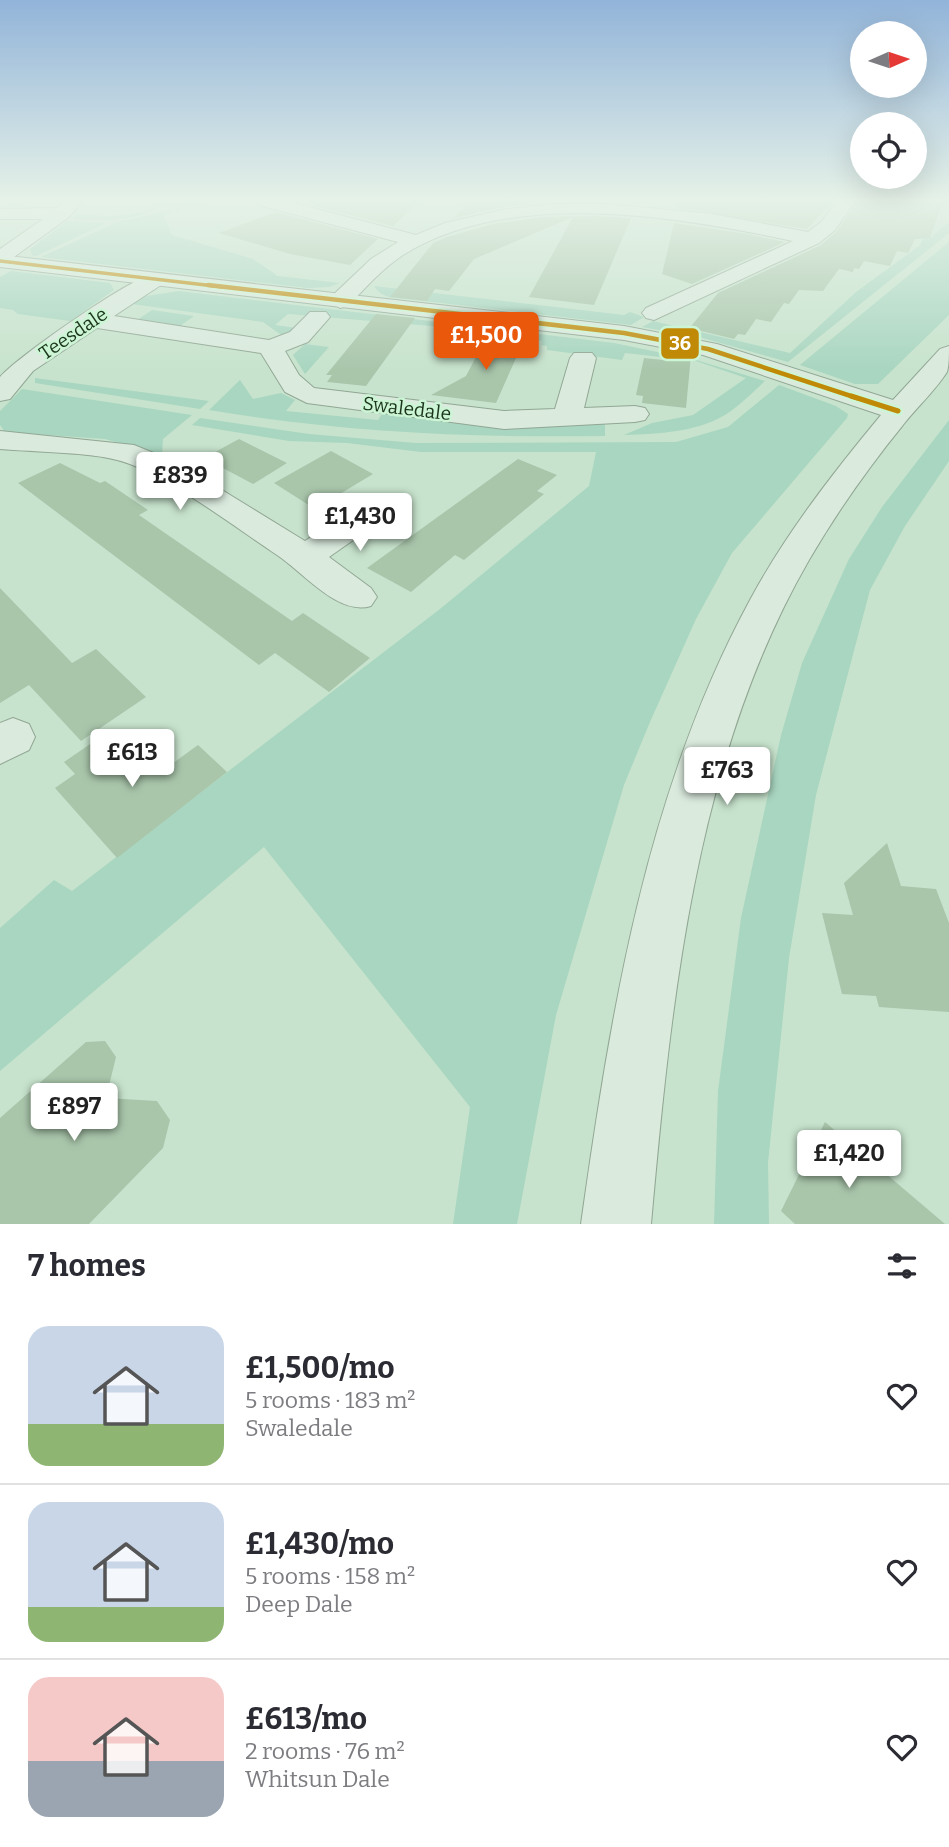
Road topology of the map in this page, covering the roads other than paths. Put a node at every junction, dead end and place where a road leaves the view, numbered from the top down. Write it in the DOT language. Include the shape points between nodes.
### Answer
graph roads {
  1 [pos="390,255"];
  2 [pos="777,255"];
  3 [pos="0,259"];
  4 [pos="153,280"];
  5 [pos="340,301"];
  6 [pos="653,303"];
  7 [pos="318,317"];
  8 [pos="90,320"];
  9 [pos="271,348"];
  10 [pos="949,354"];
  11 [pos="583,358"];
  12 [pos="12,365"];
  13 [pos="0,393"];
  14 [pos="898,411"];
  15 [pos="635,414"];
  16 [pos="567,418"];
  17 [pos="0,440"];
  18 [pos="383,504"];
  19 [pos="305,557"];
  20 [pos="358,597"];
  21 [pos="616,1224"];
  1 -- 5 [label="street"];
  2 -- 6 [label="street" via="679,301"];
  3 -- 4 [label="street"];
  4 -- 5 [label="street"];
  4 -- 8 [label="street, Teesdale"];
  5 -- 14 [label="street" via="624,333 708,349"];
  7 -- 9 [label="street" via="299,337"];
  8 -- 9 [label="street"];
  8 -- 12 [label="street, Teesdale"];
  9 -- 16 [label="street, Swaledale" via="288,380 307,395 503,420"];
  10 -- 14 [label="street"];
  11 -- 16 [label="street"];
  12 -- 13 [label="street, Teesdale"];
  14 -- 21 [label="street" via="813,524 750,638 709,742 676,859 640,1025"];
  15 -- 16 [label="street, Swaledale"];
  17 -- 19 [label="street" via="122,451 167,470"];
  18 -- 19 [label="street"];
  19 -- 20 [label="street"];
}
